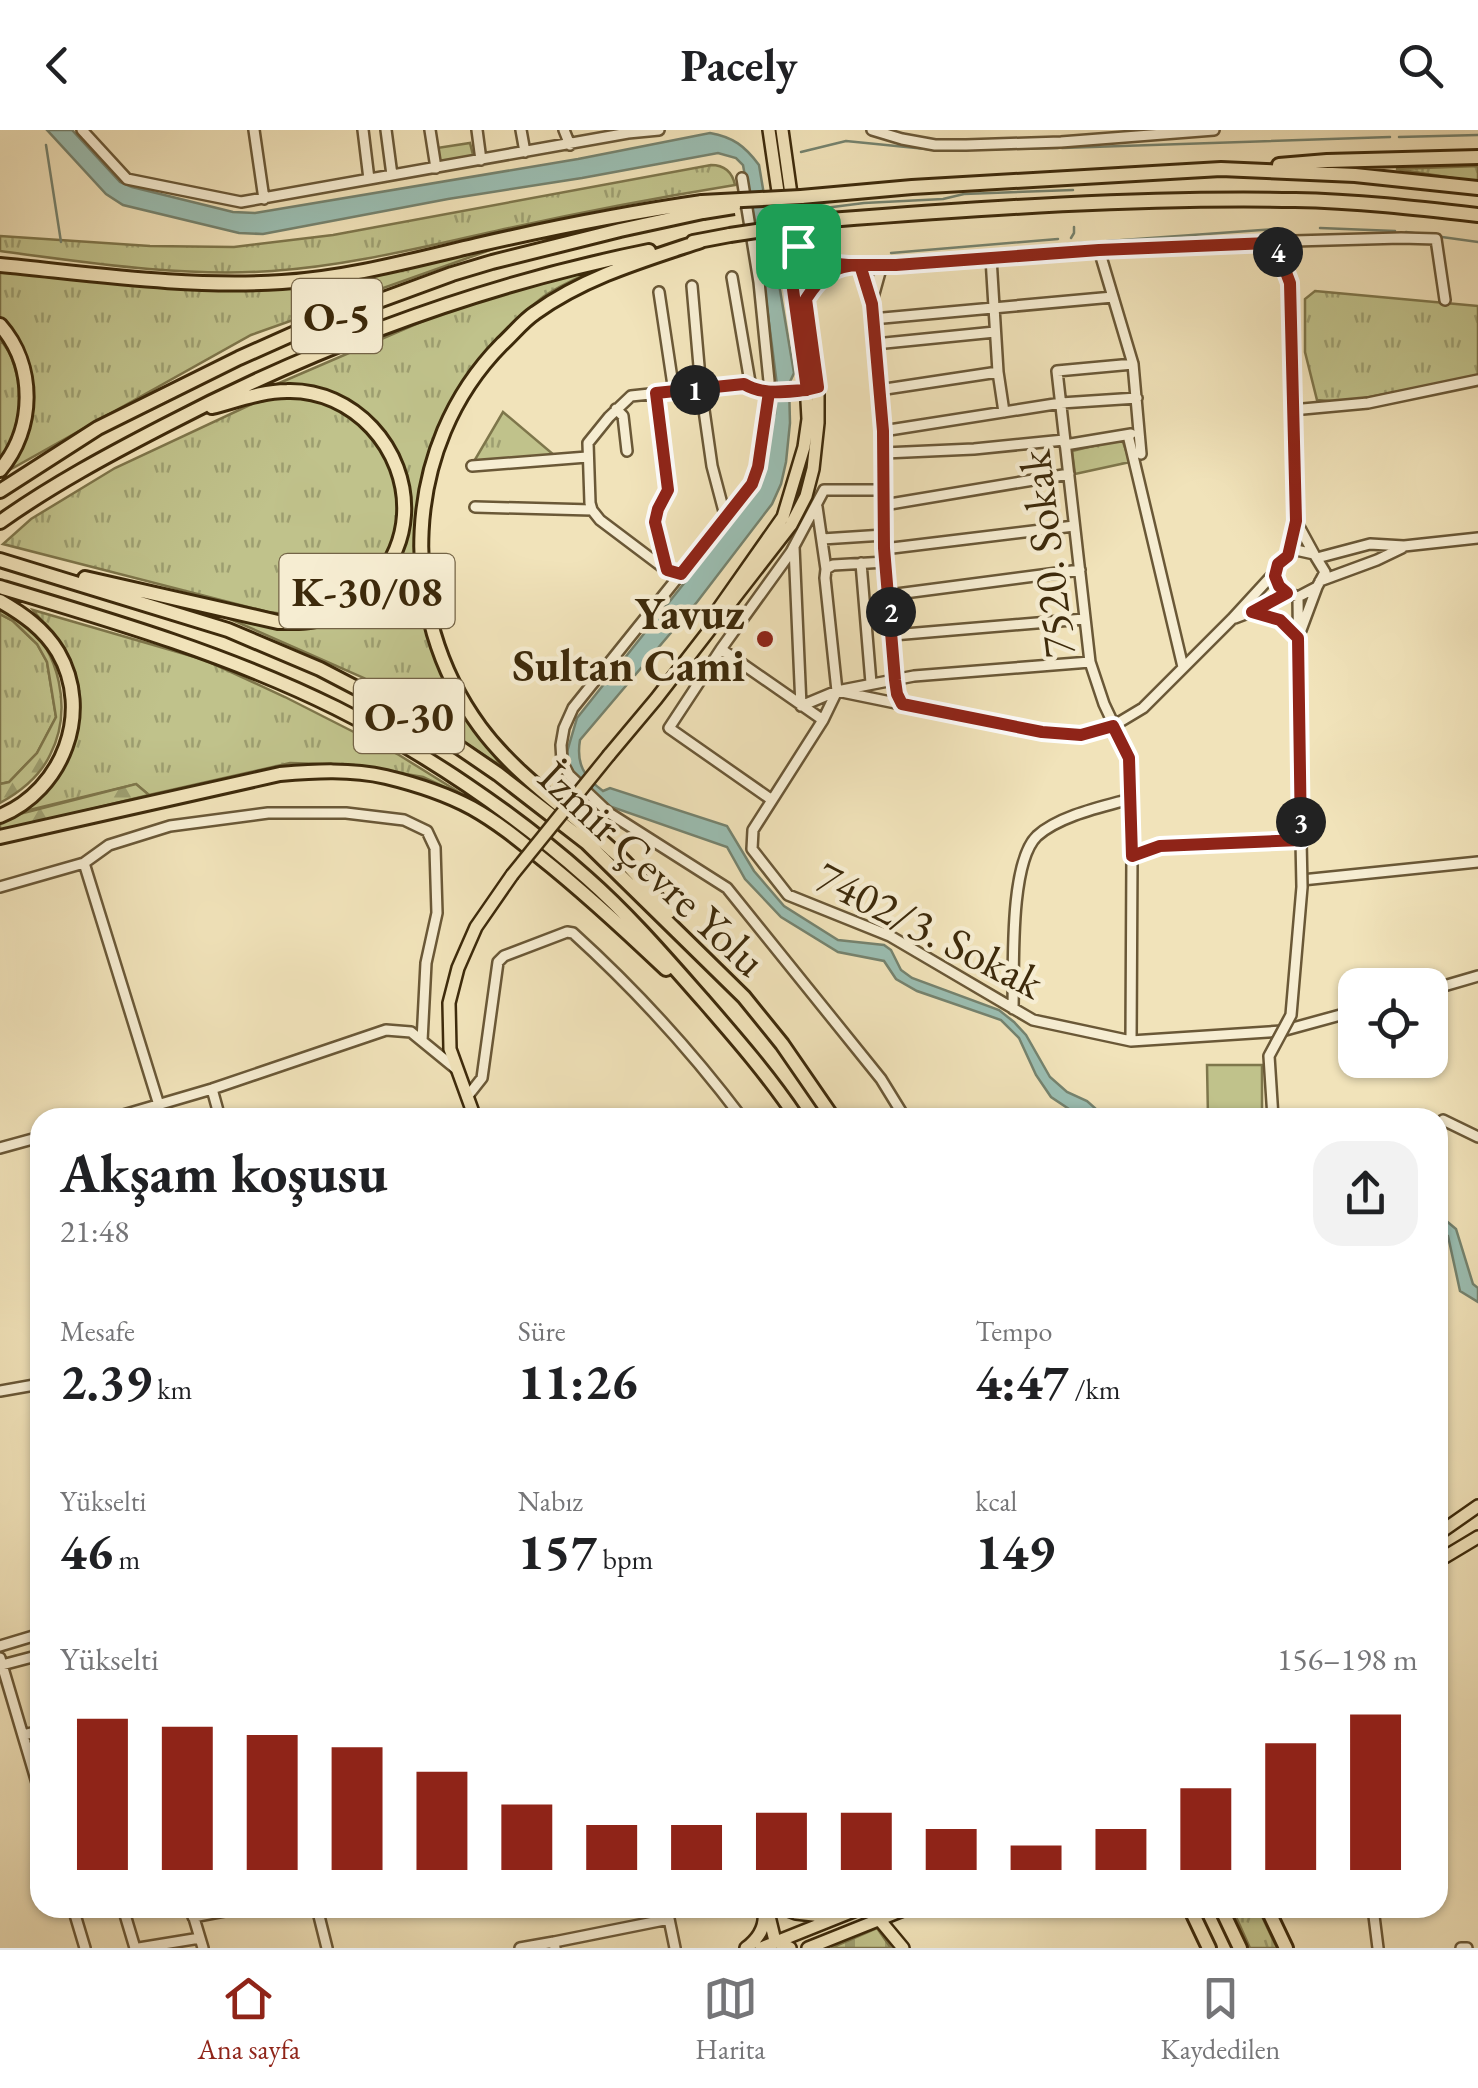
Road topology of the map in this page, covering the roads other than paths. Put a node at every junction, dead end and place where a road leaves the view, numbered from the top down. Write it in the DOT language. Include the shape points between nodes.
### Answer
graph roads {
  1 [pos="82,130"];
  2 [pos="254,130"];
  3 [pos="363,130"];
  4 [pos="386,130"];
  5 [pos="430,130"];
  6 [pos="477,130"];
  7 [pos="521,130"];
  8 [pos="564,130"];
  9 [pos="659,130"];
  10 [pos="769,130"];
  11 [pos="782,130"];
  12 [pos="872,130"];
  13 [pos="938,130"];
  14 [pos="1060,130"];
  15 [pos="1214,130"];
  16 [pos="1160,132"];
  17 [pos="1061,142"];
  18 [pos="935,144"];
  19 [pos="570,145"];
  20 [pos="526,152"];
  21 [pos="1478,157"];
  22 [pos="481,160"];
  23 [pos="436,168"];
  24 [pos="1221,169"];
  25 [pos="392,175"];
  26 [pos="742,178"];
  27 [pos="369,179"];
  28 [pos="1478,188"];
  29 [pos="264,199"];
  30 [pos="791,203"];
  31 [pos="703,207"];
  32 [pos="1478,218"];
  33 [pos="701,241"];
  34 [pos="1269,243"];
  35 [pos="798,246"];
  36 [pos="1099,250"];
  37 [pos="990,258"];
  38 [pos="0,265"];
  39 [pos="860,265"];
  40 [pos="882,265"];
  41 [pos="830,267"];
  42 [pos="796,270"];
  43 [pos="732,277"];
  44 [pos="692,286"];
  45 [pos="659,292"];
  46 [pos="1113,297"];
  47 [pos="806,299"];
  48 [pos="1445,300"];
  49 [pos="872,304"];
  50 [pos="994,307"];
  51 [pos="872,319"];
  52 [pos="0,325"];
  53 [pos="995,332"];
  54 [pos="875,344"];
  55 [pos="1133,364"];
  56 [pos="998,372"];
  57 [pos="1478,380"];
  58 [pos="750,388"];
  59 [pos="701,389"];
  60 [pos="807,389"];
  61 [pos="879,390"];
  62 [pos="674,392"];
  63 [pos="769,392"];
  64 [pos="656,393"];
  65 [pos="1137,398"];
  66 [pos="1061,403"];
  67 [pos="616,408"];
  68 [pos="1292,410"];
  69 [pos="1004,412"];
  70 [pos="186,414"];
  71 [pos="883,431"];
  72 [pos="1140,432"];
  73 [pos="1128,434"];
  74 [pos="1064,442"];
  75 [pos="627,450"];
  76 [pos="884,452"];
  77 [pos="1141,454"];
  78 [pos="587,457"];
  79 [pos="472,466"];
  80 [pos="0,470"];
  81 [pos="1068,474"];
  82 [pos="884,490"];
  83 [pos="0,491"];
  84 [pos="816,504"];
  85 [pos="884,505"];
  86 [pos="474,507"];
  87 [pos="592,510"];
  88 [pos="6,518"];
  89 [pos="726,519"];
  90 [pos="1296,521"];
  91 [pos="1074,526"];
  92 [pos="884,535"];
  93 [pos="822,538"];
  94 [pos="1478,538"];
  95 [pos="1404,546"];
  96 [pos="794,548"];
  97 [pos="884,548"];
  98 [pos="1288,556"];
  99 [pos="1315,556"];
  100 [pos="0,560"];
  101 [pos="886,562"];
  102 [pos="862,563"];
  103 [pos="826,569"];
  104 [pos="667,570"];
  105 [pos="1080,570"];
  106 [pos="1277,570"];
  107 [pos="681,574"];
  108 [pos="1319,584"];
  109 [pos="0,587"];
  110 [pos="1287,593"];
  111 [pos="889,595"];
  112 [pos="1298,597"];
  113 [pos="0,601"];
  114 [pos="1252,612"];
  115 [pos="1084,618"];
  116 [pos="1232,619"];
  117 [pos="893,634"];
  118 [pos="1298,638"];
  119 [pos="721,649"];
  120 [pos="1090,662"];
  121 [pos="1183,668"];
  122 [pos="895,680"];
  123 [pos="871,683"];
  124 [pos="837,692"];
  125 [pos="902,704"];
  126 [pos="801,706"];
  127 [pos="822,720"];
  128 [pos="1113,726"];
  129 [pos="1130,799"];
  130 [pos="772,800"];
  131 [pos="0,816"];
  132 [pos="0,839"];
  133 [pos="1301,840"];
  134 [pos="1132,856"];
  135 [pos="1478,862"];
  136 [pos="84,863"];
  137 [pos="1302,880"];
  138 [pos="0,887"];
  139 [pos="1478,976"];
  140 [pos="1448,985"];
  141 [pos="744,996"];
  142 [pos="1013,1009"];
  143 [pos="1338,1016"];
  144 [pos="728,1028"];
  145 [pos="1282,1032"];
  146 [pos="422,1040"];
  147 [pos="1131,1041"];
  148 [pos="457,1070"];
  149 [pos="212,1090"];
  150 [pos="467,1097"];
  151 [pos="160,1105"];
  152 [pos="149,1108"];
  153 [pos="161,1108"];
  154 [pos="217,1108"];
  155 [pos="471,1108"];
  156 [pos="734,1108"];
  157 [pos="789,1108"];
  158 [pos="826,1108"];
  159 [pos="899,1108"];
  160 [pos="1273,1108"];
  161 [pos="1448,1122"];
  162 [pos="1478,1137"];
  163 [pos="30,1140"];
  164 [pos="0,1148"];
  165 [pos="30,1386"];
  166 [pos="0,1392"];
  167 [pos="1478,1506"];
  168 [pos="1448,1527"];
  169 [pos="1478,1536"];
  170 [pos="1448,1555"];
  171 [pos="30,1637"];
  172 [pos="0,1646"];
  173 [pos="30,1657"];
  174 [pos="1,1662"];
  175 [pos="30,1734"];
  176 [pos="23,1736"];
  177 [pos="30,1759"];
  178 [pos="76,1918"];
  179 [pos="126,1918"];
  180 [pos="194,1918"];
  181 [pos="320,1918"];
  182 [pos="765,1918"];
  183 [pos="770,1918"];
  184 [pos="781,1918"];
  185 [pos="836,1918"];
  186 [pos="878,1918"];
  187 [pos="1195,1918"];
  188 [pos="1226,1918"];
  189 [pos="1272,1918"];
  190 [pos="1374,1918"];
  191 [pos="202,1943"];
  192 [pos="784,1944"];
  193 [pos="555,1945"];
  194 [pos="84,1948"];
  195 [pos="137,1948"];
  196 [pos="327,1948"];
  197 [pos="520,1948"];
  198 [pos="675,1948"];
  199 [pos="746,1948"];
  200 [pos="760,1948"];
  201 [pos="808,1948"];
  202 [pos="903,1948"];
  203 [pos="1209,1948"];
  204 [pos="1240,1948"];
  205 [pos="1286,1948"];
  206 [pos="1378,1948"];
  1 -- 29 [label="street" via="128,179 241,202"];
  2 -- 29 [label="street"];
  3 -- 27 [label="street"];
  4 -- 25 [label="street"];
  5 -- 23 [label="street"];
  6 -- 22 [label="street"];
  7 -- 20 [label="street"];
  8 -- 19 [label="street"];
  9 -- 19 [label="street"];
  10 -- 30 [label="main road"];
  11 -- 30 [label="main road"];
  12 -- 18 [label="street"];
  13 -- 18 [label="street"];
  14 -- 17 [label="street"];
  15 -- 16 [label="street"];
  16 -- 17 [label="street"];
  17 -- 18 [label="street"];
  19 -- 20 [label="street"];
  20 -- 22 [label="street"];
  21 -- 24 [label="highway"];
  22 -- 23 [label="street"];
  23 -- 25 [label="street"];
  24 -- 28 [label="highway, O-5"];
  24 -- 30 [label="highway, O-5" via="833,193"];
  25 -- 27 [label="street"];
  26 -- 63 [label="street"];
  27 -- 29 [label="street"];
  30 -- 31 [label="highway, O-5, bridge"];
  30 -- 35 [label="main road"];
  30 -- 42 [label="main road"];
  31 -- 38 [label="highway" via="634,212 283,282 194,283"];
  31 -- 83 [label="highway, O-5" via="479,266 313,326 98,428"];
  32 -- 33 [label="highway, O-5, bridge" via="1298,200 1196,200 829,220"];
  33 -- 70 [label="highway, O-5" via="450,303 269,373"];
  33 -- 141 [label="highway" via="572,289 531,315 488,360 439,443 420,541 424,598 438,648 480,727 616,853"];
  34 -- 36 [label="street"];
  34 -- 48 [label="street" via="1436,240"];
  34 -- 68 [label="street" via="1290,283"];
  35 -- 41 [label="street"];
  35 -- 42 [label="main road"];
  36 -- 37 [label="street"];
  36 -- 46 [label="street"];
  37 -- 40 [label="street"];
  37 -- 50 [label="street"];
  39 -- 40 [label="street"];
  39 -- 41 [label="street"];
  39 -- 49 [label="street"];
  40 -- 49 [label="street"];
  41 -- 42 [label="street"];
  41 -- 47 [label="street"];
  42 -- 47 [label="main road"];
  42 -- 60 [label="main road"];
  43 -- 58 [label="street"];
  44 -- 59 [label="street"];
  45 -- 62 [label="street"];
  46 -- 50 [label="street"];
  46 -- 55 [label="street"];
  47 -- 60 [label="main road"];
  49 -- 51 [label="street"];
  50 -- 51 [label="street"];
  50 -- 53 [label="street"];
  51 -- 54 [label="street"];
  52 -- 80 [label="highway" via="22,366 27,398 16,448"];
  53 -- 54 [label="street"];
  53 -- 56 [label="street"];
  54 -- 61 [label="street"];
  55 -- 65 [label="street"];
  55 -- 66 [label="street, 7520. Sokak" via="1058,371"];
  56 -- 61 [label="street"];
  56 -- 69 [label="street"];
  57 -- 68 [label="street" via="1368,403"];
  58 -- 59 [label="street"];
  58 -- 63 [label="street"];
  59 -- 62 [label="street"];
  59 -- 89 [label="street"];
  60 -- 63 [label="street"];
  60 -- 148 [label="main road, bridge" via="818,423 813,470 791,525 476,927 449,1004"];
  61 -- 71 [label="street"];
  62 -- 64 [label="street"];
  63 -- 89 [label="street" via="758,467"];
  64 -- 67 [label="street" via="631,396"];
  64 -- 104 [label="street" via="668,490 655,522"];
  65 -- 66 [label="street"];
  65 -- 72 [label="street"];
  66 -- 69 [label="street"];
  66 -- 74 [label="street, 7520. Sokak"];
  67 -- 75 [label="street"];
  67 -- 78 [label="street" via="588,443"];
  68 -- 90 [label="street"];
  69 -- 71 [label="street"];
  70 -- 88 [label="highway, O-5"];
  70 -- 100 [label="highway, K-30/08" via="286,390 342,404 371,425 396,466 404,514 396,550 370,588 315,620 278,622"];
  71 -- 76 [label="street"];
  72 -- 73 [label="street"];
  72 -- 77 [label="street"];
  73 -- 74 [label="street"];
  73 -- 121 [label="street"];
  74 -- 76 [label="street"];
  74 -- 81 [label="street, 7520. Sokak"];
  76 -- 82 [label="street"];
  78 -- 79 [label="street"];
  78 -- 87 [label="street"];
  81 -- 85 [label="street"];
  81 -- 91 [label="street, 7520. Sokak"];
  82 -- 84 [label="street" via="824,490"];
  82 -- 85 [label="street"];
  84 -- 93 [label="street"];
  84 -- 96 [label="street"];
  85 -- 92 [label="street"];
  86 -- 87 [label="street"];
  87 -- 104 [label="street"];
  89 -- 107 [label="street"];
  90 -- 98 [label="street"];
  90 -- 99 [label="street"];
  91 -- 97 [label="street"];
  91 -- 105 [label="street, 7520. Sokak"];
  92 -- 93 [label="street"];
  92 -- 97 [label="street"];
  93 -- 103 [label="street"];
  94 -- 95 [label="street"];
  95 -- 99 [label="street" via="1370,544"];
  95 -- 108 [label="street"];
  96 -- 119 [label="street"];
  96 -- 126 [label="street"];
  97 -- 101 [label="street"];
  98 -- 99 [label="street" via="1296,550"];
  98 -- 106 [label="street"];
  99 -- 108 [label="street" via="1325,572"];
  100 -- 141 [label="highway, İzmir Çevre Yolu / O-30" via="228,630 427,726 587,843"];
  101 -- 102 [label="street"];
  101 -- 111 [label="street"];
  102 -- 103 [label="street"];
  102 -- 123 [label="street"];
  103 -- 124 [label="street"];
  104 -- 107 [label="street"];
  105 -- 111 [label="street"];
  105 -- 115 [label="street, 7520. Sokak"];
  106 -- 110 [label="street"];
  106 -- 116 [label="street"];
  107 -- 159 [label="street" via="572,708 562,762 608,812 727,888"];
  108 -- 112 [label="street"];
  108 -- 118 [label="street"];
  109 -- 144 [label="highway, İzmir Çevre Yolu / O-30" via="200,651 386,736 508,815 589,880"];
  110 -- 112 [label="street"];
  110 -- 114 [label="street"];
  111 -- 117 [label="street"];
  112 -- 118 [label="street"];
  113 -- 131 [label="highway" via="27,616 57,651 73,704 70,739 52,775 35,795"];
  114 -- 116 [label="street"];
  114 -- 118 [label="street" via="1280,620"];
  115 -- 117 [label="street"];
  115 -- 120 [label="street, 7520. Sokak"];
  116 -- 121 [label="street"];
  117 -- 122 [label="street"];
  118 -- 133 [label="street"];
  119 -- 126 [label="street"];
  119 -- 130 [label="street" via="669,728"];
  120 -- 122 [label="street"];
  120 -- 128 [label="street, 7520. Sokak"];
  121 -- 128 [label="street"];
  122 -- 123 [label="street"];
  122 -- 125 [label="street"];
  123 -- 124 [label="street"];
  124 -- 125 [label="street"];
  124 -- 126 [label="street"];
  124 -- 127 [label="street"];
  125 -- 128 [label="street" via="1042,732 1081,735"];
  126 -- 127 [label="street"];
  127 -- 130 [label="street"];
  128 -- 129 [label="street, 7520. Sokak" via="1129,758"];
  129 -- 134 [label="street, 7520. Sokak"];
  129 -- 142 [label="street" via="1050,826 1027,849 1017,894"];
  130 -- 142 [label="street, 7402/3. Sokak" via="753,830 752,849 788,895 890,936"];
  132 -- 144 [label="highway" via="280,774 383,776 470,806 504,828 598,903"];
  133 -- 134 [label="street" via="1160,846"];
  133 -- 137 [label="street, bridge"];
  134 -- 147 [label="street, 7520. Sokak"];
  135 -- 137 [label="street"];
  136 -- 138 [label="street"];
  136 -- 146 [label="street" via="109,846 170,826 268,813 346,813 404,820 426,831 435,848 438,914 426,963"];
  136 -- 151 [label="street"];
  137 -- 145 [label="street, bridge" via="1291,1015"];
  139 -- 140 [label="street"];
  141 -- 158 [label="highway, İzmir Çevre Yolu / O-30"];
  142 -- 147 [label="street, 7402/3. Sokak" via="1033,1020"];
  143 -- 145 [label="street, 7402/3. Sokak"];
  144 -- 157 [label="highway, İzmir Çevre Yolu / O-30"];
  145 -- 147 [label="street, 7402/3. Sokak"];
  145 -- 160 [label="street, bridge" via="1269,1056"];
  146 -- 148 [label="street"];
  146 -- 149 [label="street" via="386,1030"];
  148 -- 150 [label="main road"];
  149 -- 151 [label="street"];
  149 -- 154 [label="street"];
  150 -- 155 [label="main road"];
  150 -- 156 [label="street" via="482,1078 498,962 567,932 630,984"];
  151 -- 152 [label="street"];
  151 -- 153 [label="street"];
  161 -- 162 [label="street"];
  163 -- 164 [label="street"];
  165 -- 166 [label="street"];
  167 -- 168 [label="main road"];
  169 -- 170 [label="main road"];
  171 -- 172 [label="street"];
  173 -- 174 [label="street"];
  174 -- 176 [label="street"];
  175 -- 176 [label="street"];
  176 -- 177 [label="street"];
  178 -- 194 [label="street"];
  179 -- 195 [label="street"];
  180 -- 191 [label="street"];
  181 -- 196 [label="street"];
  182 -- 199 [label="main road"];
  183 -- 192 [label="main road"];
  184 -- 192 [label="main road"];
  185 -- 192 [label="main road"];
  186 -- 201 [label="main road"];
  186 -- 202 [label="main road"];
  187 -- 203 [label="highway"];
  188 -- 204 [label="highway"];
  189 -- 205 [label="highway"];
  190 -- 206 [label="street"];
  191 -- 195 [label="street"];
  192 -- 200 [label="main road"];
  193 -- 197 [label="street"];
  193 -- 198 [label="street" via="669,1919"];
}
